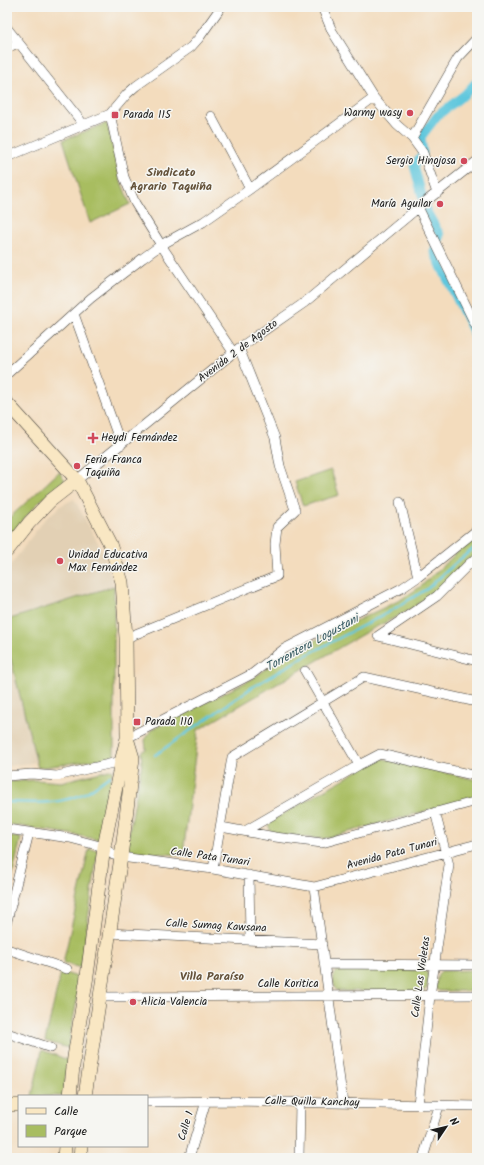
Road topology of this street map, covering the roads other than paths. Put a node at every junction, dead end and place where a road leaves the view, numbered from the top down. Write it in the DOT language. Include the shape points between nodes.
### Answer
graph roads {
  1 [pos="221,7"];
  2 [pos="322,7"];
  3 [pos="7,28"];
  4 [pos="477,38"];
  5 [pos="18,42"];
  6 [pos="7,48"];
  7 [pos="374,98"];
  8 [pos="110,114"];
  9 [pos="210,116"];
  10 [pos="84,125"];
  11 [pos="412,138"];
  12 [pos="7,157"];
  13 [pos="477,161"];
  14 [pos="250,189"];
  15 [pos="437,193"];
  16 [pos="418,207"];
  17 [pos="161,245"];
  18 [pos="74,314"];
  19 [pos="477,328"];
  20 [pos="236,350"];
  21 [pos="7,374"];
  22 [pos="7,403"];
  23 [pos="121,445"];
  24 [pos="77,480"];
  25 [pos="400,502"];
  26 [pos="477,530"];
  27 [pos="7,551"];
  28 [pos="477,558"];
  29 [pos="418,577"];
  30 [pos="126,638"];
  31 [pos="477,661"];
  32 [pos="305,671"];
  33 [pos="323,701"];
  34 [pos="477,702"];
  35 [pos="127,738"];
  36 [pos="127,760"];
  37 [pos="359,765"];
  38 [pos="7,776"];
  39 [pos="477,776"];
  40 [pos="477,801"];
  41 [pos="435,812"];
  42 [pos="221,828"];
  43 [pos="7,829"];
  44 [pos="244,831"];
  45 [pos="29,833"];
  46 [pos="477,844"];
  47 [pos="104,847"];
  48 [pos="446,852"];
  49 [pos="121,858"];
  50 [pos="213,869"];
  51 [pos="249,875"];
  52 [pos="314,887"];
  53 [pos="7,921"];
  54 [pos="109,933"];
  55 [pos="250,940"];
  56 [pos="322,944"];
  57 [pos="7,949"];
  58 [pos="324,964"];
  59 [pos="477,965"];
  60 [pos="435,966"];
  61 [pos="68,969"];
  62 [pos="477,995"];
  63 [pos="329,996"];
  64 [pos="430,996"];
  65 [pos="99,997"];
  66 [pos="7,1033"];
  67 [pos="51,1048"];
  68 [pos="70,1095"];
  69 [pos="85,1095"];
  70 [pos="206,1101"];
  71 [pos="148,1102"];
  72 [pos="300,1102"];
  73 [pos="343,1104"];
  74 [pos="418,1104"];
  75 [pos="7,1105"];
  76 [pos="18,1105"];
  77 [pos="439,1106"];
  78 [pos="477,1106"];
  79 [pos="65,1147"];
  80 [pos="81,1147"];
  81 [pos="64,1158"];
  82 [pos="80,1158"];
  83 [pos="189,1158"];
  84 [pos="299,1158"];
  85 [pos="423,1158"];
  1 -- 8 [label="street" via="190,48 136,86"];
  2 -- 7 [label="street" via="332,31"];
  3 -- 5 [label="street"];
  4 -- 11 [label="street" via="458,58"];
  5 -- 6 [label="street"];
  5 -- 10 [label="street"];
  7 -- 11 [label="street"];
  7 -- 14 [label="street"];
  8 -- 10 [label="street"];
  8 -- 17 [label="street" via="124,177 135,203"];
  9 -- 14 [label="street"];
  10 -- 12 [label="street"];
  11 -- 15 [label="street" via="423,153"];
  13 -- 15 [label="street, Avenida 2 de Agosto"];
  14 -- 17 [label="street" via="203,222"];
  15 -- 16 [label="street, Avenida 2 de Agosto"];
  16 -- 19 [label="street"];
  16 -- 20 [label="street, Avenida 2 de Agosto" via="304,303"];
  17 -- 18 [label="street"];
  17 -- 20 [label="street"];
  18 -- 21 [label="street"];
  18 -- 23 [label="street"];
  20 -- 23 [label="street, Avenida 2 de Agosto"];
  20 -- 30 [label="street" via="275,438 280,466 295,510 277,527 274,544 277,576"];
  22 -- 24 [label="main road"];
  23 -- 24 [label="street, Avenida 2 de Agosto"];
  24 -- 27 [label="main road, Avenida 2 de Agosto" via="50,501"];
  24 -- 30 [label="main road" via="110,544 122,582"];
  25 -- 29 [label="street"];
  26 -- 29 [label="street"];
  28 -- 31 [label="street" via="437,596 378,636"];
  29 -- 35 [label="street" via="402,588 284,649 252,674"];
  30 -- 35 [label="main road"];
  32 -- 33 [label="street"];
  33 -- 34 [label="street" via="364,677"];
  33 -- 37 [label="street"];
  33 -- 42 [label="street" via="232,757"];
  35 -- 36 [label="main road"];
  36 -- 38 [label="street" via="57,776"];
  36 -- 47 [label="main road"];
  36 -- 49 [label="main road"];
  37 -- 39 [label="street" via="380,754"];
  37 -- 44 [label="street"];
  40 -- 41 [label="street"];
  41 -- 44 [label="street" via="322,843"];
  41 -- 48 [label="street, Calle Las Violetas"];
  42 -- 44 [label="street"];
  42 -- 50 [label="street"];
  43 -- 45 [label="street, Calle Pata Tunari"];
  45 -- 47 [label="street, Calle Pata Tunari" via="70,838"];
  45 -- 53 [label="street"];
  46 -- 48 [label="street, Avenida Pata Tunari"];
  47 -- 49 [label="street, Calle Pata Tunari"];
  47 -- 68 [label="main road"];
  48 -- 52 [label="street, Avenida Pata Tunari"];
  48 -- 60 [label="street, Calle Las Violetas" via="449,865"];
  49 -- 50 [label="street, Calle Pata Tunari"];
  49 -- 54 [label="main road"];
  50 -- 51 [label="street, Calle Pata Tunari"];
  51 -- 52 [label="street, Calle Pata Tunari"];
  51 -- 55 [label="street"];
  52 -- 56 [label="street"];
  54 -- 55 [label="street, Calle Sumag Kawsana"];
  54 -- 65 [label="main road"];
  55 -- 56 [label="street, Calle Sumag Kawsana"];
  56 -- 58 [label="street"];
  57 -- 61 [label="street"];
  58 -- 60 [label="street"];
  58 -- 63 [label="street"];
  59 -- 60 [label="street"];
  60 -- 64 [label="street, Calle Las Violetas"];
  62 -- 64 [label="street, Calle Koritica"];
  63 -- 64 [label="street, Calle Koritica"];
  63 -- 65 [label="street, Calle Koritica"];
  63 -- 73 [label="street"];
  64 -- 74 [label="street, Calle Las Violetas"];
  65 -- 69 [label="main road"];
  66 -- 67 [label="street"];
  70 -- 71 [label="street, Calle Quilla Kanchay"];
  70 -- 72 [label="street, Calle Quilla Kanchay"];
  70 -- 83 [label="street, Calle 1"];
  72 -- 73 [label="street, Calle Quilla Kanchay"];
  72 -- 84 [label="street"];
  73 -- 74 [label="street, Calle Quilla Kanchay"];
  74 -- 77 [label="street, Calle Quilla Kanchay"];
  75 -- 76 [label="main road"];
  77 -- 78 [label="street, Calle Quilla Kanchay"];
  77 -- 85 [label="street"];
  79 -- 81 [label="main road"];
  80 -- 82 [label="main road"];
}
